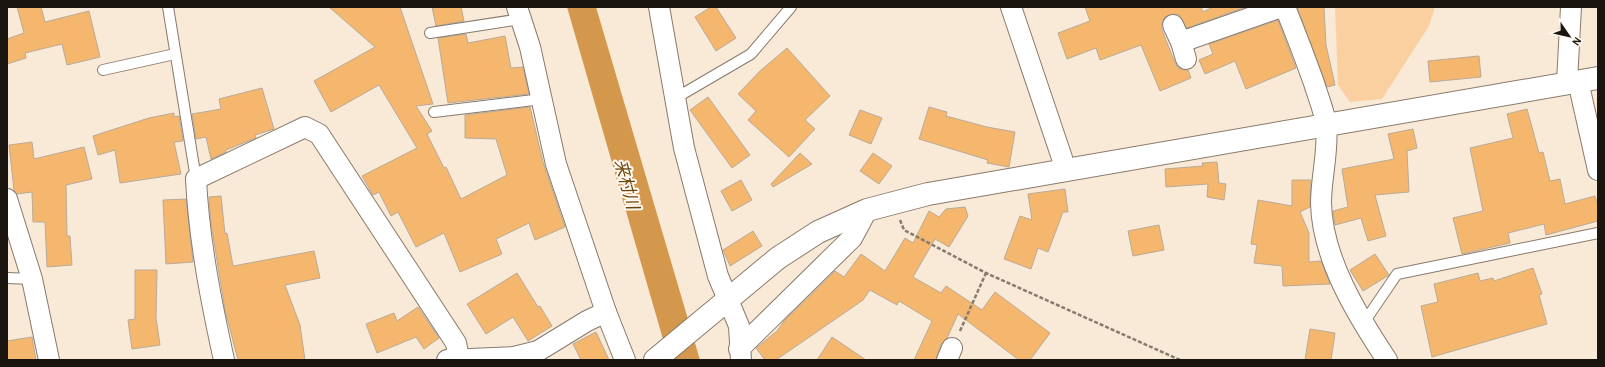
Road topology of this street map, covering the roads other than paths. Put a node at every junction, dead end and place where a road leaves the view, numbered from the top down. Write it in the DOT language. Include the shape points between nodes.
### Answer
graph roads {
  1 [pos="168,7"];
  2 [pos="659,7"];
  3 [pos="791,7"];
  4 [pos="1011,7"];
  5 [pos="1281,7"];
  6 [pos="1285,7"];
  7 [pos="1571,7"];
  8 [pos="519,13"];
  9 [pos="430,33"];
  10 [pos="1180,42"];
  11 [pos="175,54"];
  12 [pos="103,70"];
  13 [pos="1581,81"];
  14 [pos="542,99"];
  15 [pos="674,99"];
  16 [pos="434,112"];
  17 [pos="1326,124"];
  18 [pos="1064,170"];
  19 [pos="1598,170"];
  20 [pos="196,179"];
  21 [pos="7,199"];
  22 [pos="867,210"];
  23 [pos="1598,233"];
  24 [pos="7,278"];
  25 [pos="32,279"];
  26 [pos="722,305"];
  27 [pos="606,312"];
  28 [pos="1363,324"];
  29 [pos="740,354"];
  30 [pos="452,359"];
  31 [pos="49,360"];
  32 [pos="224,360"];
  33 [pos="625,360"];
  34 [pos="655,360"];
  35 [pos="1387,360"];
  1 -- 11 [label="lane"];
  2 -- 15 [label="street"];
  3 -- 15 [label="lane" via="751,54"];
  4 -- 18 [label="street"];
  5 -- 10 [label="street"];
  6 -- 17 [label="street" via="1302,49"];
  7 -- 13 [label="street"];
  8 -- 9 [label="lane"];
  8 -- 14 [label="street"];
  11 -- 12 [label="lane"];
  11 -- 20 [label="lane"];
  13 -- 17 [label="street"];
  13 -- 19 [label="street"];
  14 -- 16 [label="lane"];
  14 -- 27 [label="street" via="556,164"];
  15 -- 26 [label="street" via="684,148 718,276"];
  17 -- 18 [label="street"];
  17 -- 28 [label="street" via="1322,203 1325,233 1332,258"];
  18 -- 22 [label="street" via="928,194"];
  20 -- 30 [label="street" via="306,127 319,134 456,343"];
  20 -- 32 [label="street" via="197,212"];
  21 -- 25 [label="street"];
  22 -- 26 [label="street" via="818,232 778,258"];
  22 -- 29 [label="street" via="852,238"];
  23 -- 28 [label="lane" via="1397,274"];
  24 -- 25 [label="lane"];
  25 -- 31 [label="street"];
  26 -- 29 [label="street" via="739,326"];
  26 -- 34 [label="street"];
  27 -- 30 [label="street" via="538,351 514,357"];
  27 -- 33 [label="street"];
  28 -- 35 [label="street"];
}
